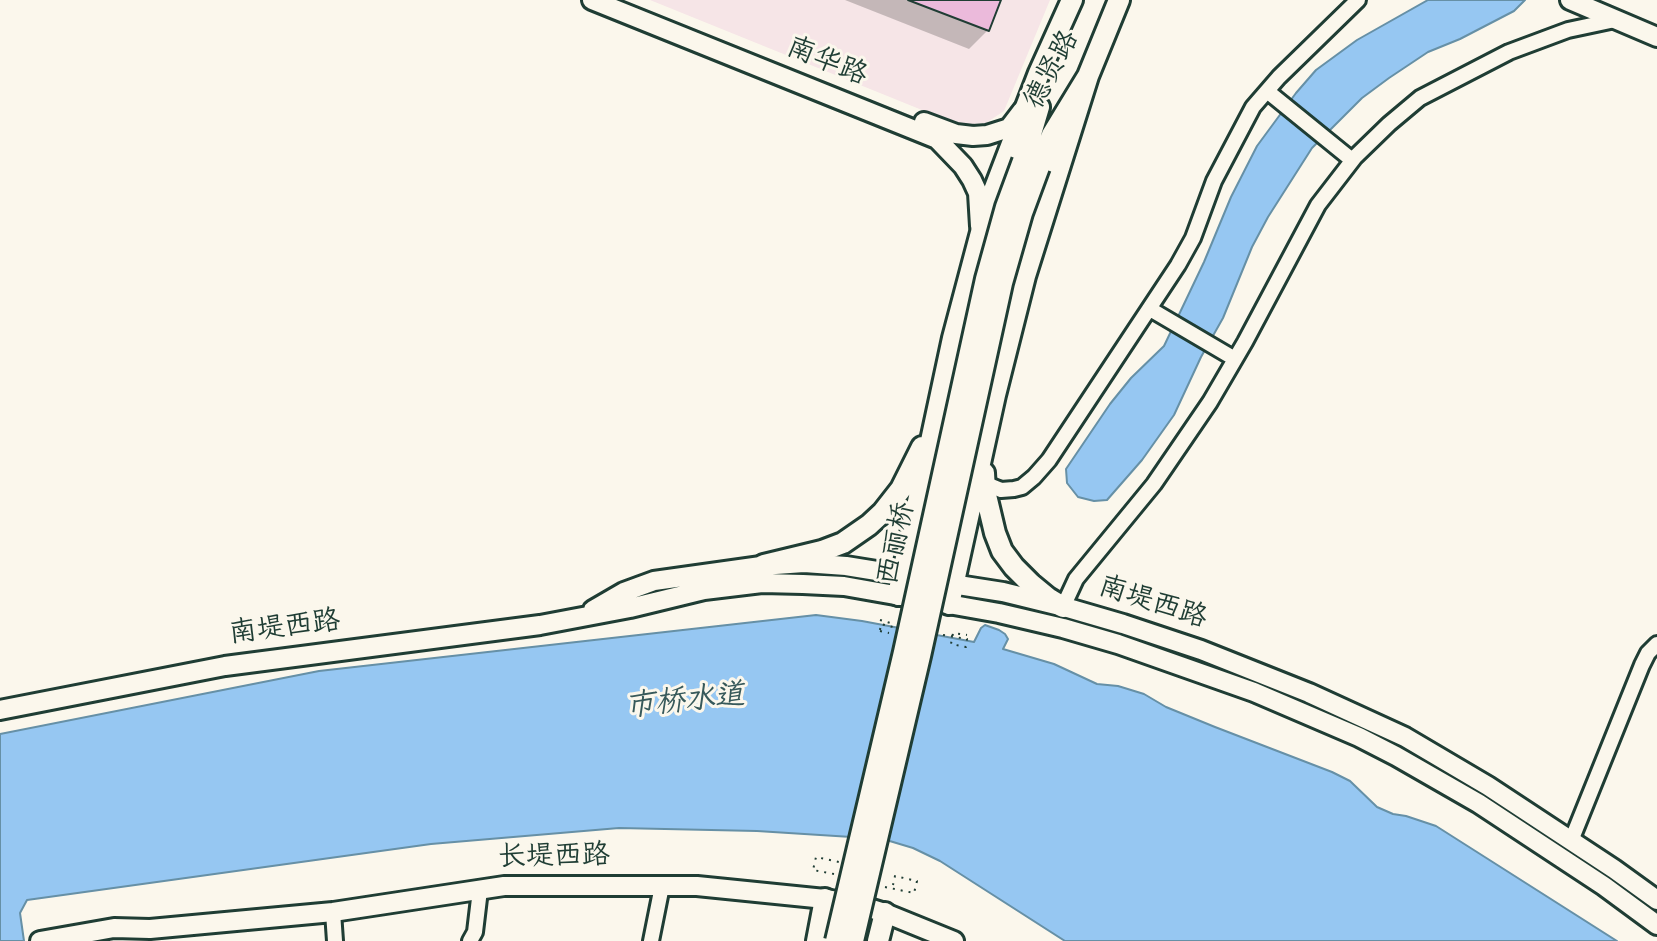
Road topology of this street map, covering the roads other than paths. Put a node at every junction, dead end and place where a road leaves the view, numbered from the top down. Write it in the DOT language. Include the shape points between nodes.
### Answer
graph roads {
  1 [pos="592,0"];
  2 [pos="621,0"];
  3 [pos="1072,0"];
  4 [pos="1119,0"];
  5 [pos="1358,0"];
  6 [pos="1570,0"];
  7 [pos="1615,20"];
  8 [pos="1657,37"];
  9 [pos="1088,76"];
  10 [pos="1267,91"];
  11 [pos="1028,102"];
  12 [pos="1352,160"];
  13 [pos="1031,164"];
  14 [pos="980,233"];
  15 [pos="1150,309"];
  16 [pos="1235,359"];
  17 [pos="938,407"];
  18 [pos="984,445"];
  19 [pos="984,483"];
  20 [pos="764,565"];
  21 [pos="900,585"];
  22 [pos="951,594"];
  23 [pos="1063,607"];
  24 [pos="579,619"];
  25 [pos="1657,644"];
  26 [pos="0,710"];
  27 [pos="1571,841"];
  28 [pos="662,886"];
  29 [pos="480,890"];
  30 [pos="825,899"];
  31 [pos="1657,900"];
  32 [pos="333,912"];
  33 [pos="885,913"];
  34 [pos="1657,925"];
  35 [pos="918,927"];
  36 [pos="150,929"];
  37 [pos="40,941"];
  38 [pos="100,941"];
  39 [pos="335,941"];
  40 [pos="470,941"];
  41 [pos="651,941"];
  42 [pos="817,941"];
  43 [pos="836,941"];
  44 [pos="853,941"];
  45 [pos="879,941"];
  46 [pos="954,941"];
  1 -- 14 [label="street, 南华路" via="937,139 963,166 978,193"];
  2 -- 11 [label="street, 南华路" via="956,134 998,133 1009,128"];
  3 -- 11 [label="main road"];
  3 -- 13 [label="main road, 德贤路" via="1051,63"];
  4 -- 9 [label="main road, 德贤路"];
  5 -- 10 [label="street"];
  6 -- 7 [label="street"];
  7 -- 8 [label="street"];
  7 -- 12 [label="street" via="1568,30 1509,52 1420,98"];
  9 -- 13 [label="main road, 德贤路"];
  9 -- 18 [label="main road" via="1025,276"];
  10 -- 12 [label="street"];
  10 -- 15 [label="street" via="1227,154 1193,238"];
  11 -- 14 [label="main road"];
  12 -- 16 [label="street" via="1318,205"];
  13 -- 43 [label="main road, 西丽桥, bridge" via="1006,207 979,309"];
  13 -- 44 [label="main road, 西丽桥, bridge"];
  14 -- 17 [label="main road"];
  15 -- 16 [label="street"];
  15 -- 19 [label="street" via="1034,477 1014,489"];
  16 -- 23 [label="street" via="1154,484 1076,579"];
  17 -- 20 [label="main road" via="901,489 869,525 843,543"];
  17 -- 21 [label="main road"];
  18 -- 19 [label="main road"];
  18 -- 22 [label="main road"];
  19 -- 23 [label="main road" via="1002,551 1031,584"];
  20 -- 21 [label="street, 南堤西路" via="846,566"];
  20 -- 24 [label="street, 南堤西路" via="654,581"];
  21 -- 22 [label="street, 南堤西路"];
  21 -- 24 [label="street, 南堤西路" via="762,583 704,590"];
  22 -- 23 [label="street, 南堤西路" via="1003,592"];
  22 -- 34 [label="street, 南堤西路" via="999,613 1163,658 1359,737 1478,803"];
  23 -- 27 [label="street, 南堤西路" via="1201,650 1367,719 1488,786"];
  24 -- 26 [label="street, 南堤西路" via="225,666"];
  25 -- 27 [label="street" via="1642,665"];
  27 -- 31 [label="street, 南堤西路"];
  28 -- 29 [label="street, 长堤西路"];
  28 -- 30 [label="street, 长堤西路"];
  28 -- 41 [label="street"];
  29 -- 32 [label="street, 长堤西路"];
  29 -- 40 [label="street"];
  30 -- 33 [label="street, 长堤西路"];
  30 -- 42 [label="main road"];
  32 -- 36 [label="street, 长堤西路"];
  32 -- 39 [label="street"];
  33 -- 35 [label="street, 长堤西路"];
  33 -- 45 [label="main road"];
  35 -- 45 [label="street"];
  35 -- 46 [label="street, 长堤西路"];
  36 -- 37 [label="street, 长堤西路" via="114,928"];
  36 -- 38 [label="street, 长堤西路"];
}
